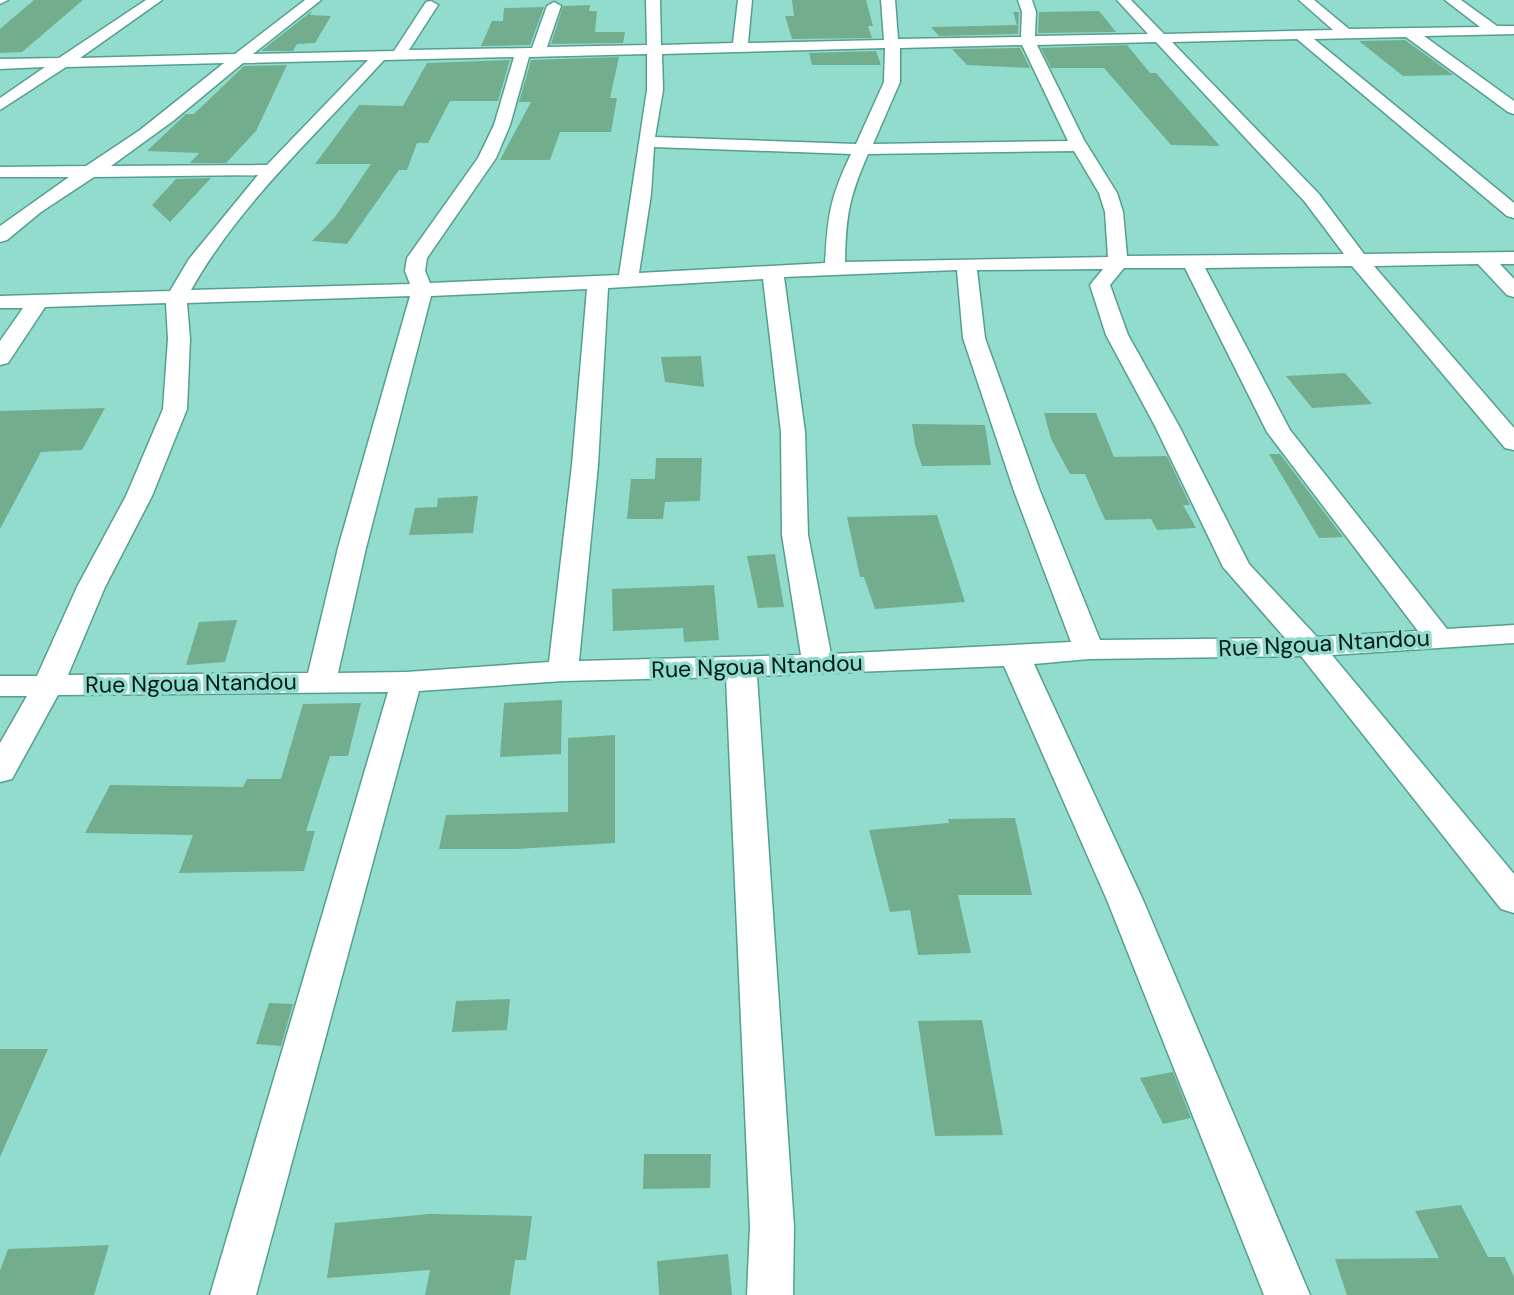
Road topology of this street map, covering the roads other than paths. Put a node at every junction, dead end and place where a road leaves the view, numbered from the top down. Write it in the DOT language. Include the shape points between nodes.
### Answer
graph roads {
  1 [pos="155,0"];
  2 [pos="314,0"];
  3 [pos="653,0"];
  4 [pos="745,0"];
  5 [pos="888,0"];
  6 [pos="1025,0"];
  7 [pos="1124,0"];
  8 [pos="1306,0"];
  9 [pos="1452,0"];
  10 [pos="431,5"];
  11 [pos="554,6"];
  12 [pos="1514,30"];
  13 [pos="1494,31"];
  14 [pos="1345,33"];
  15 [pos="1410,33"];
  16 [pos="1299,34"];
  17 [pos="1157,37"];
  18 [pos="1028,42"];
  19 [pos="894,44"];
  20 [pos="740,46"];
  21 [pos="655,48"];
  22 [pos="531,52"];
  23 [pos="388,57"];
  24 [pos="242,58"];
  25 [pos="67,62"];
  26 [pos="0,64"];
  27 [pos="0,105"];
  28 [pos="1514,109"];
  29 [pos="646,142"];
  30 [pos="1080,146"];
  31 [pos="862,149"];
  32 [pos="92,170"];
  33 [pos="272,170"];
  34 [pos="0,172"];
  35 [pos="1514,212"];
  36 [pos="0,236"];
  37 [pos="1514,258"];
  38 [pos="1485,260"];
  39 [pos="1359,261"];
  40 [pos="1118,263"];
  41 [pos="1193,263"];
  42 [pos="967,266"];
  43 [pos="835,268"];
  44 [pos="773,274"];
  45 [pos="628,280"];
  46 [pos="598,282"];
  47 [pos="422,289"];
  48 [pos="1514,291"];
  49 [pos="176,298"];
  50 [pos="38,301"];
  51 [pos="0,302"];
  52 [pos="0,358"];
  53 [pos="1514,443"];
  54 [pos="1514,634"];
  55 [pos="1439,638"];
  56 [pos="1309,647"];
  57 [pos="1089,650"];
  58 [pos="1015,656"];
  59 [pos="818,664"];
  60 [pos="741,667"];
  61 [pos="563,671"];
  62 [pos="321,681"];
  63 [pos="406,682"];
  64 [pos="0,686"];
  65 [pos="48,686"];
  66 [pos="0,772"];
  67 [pos="1514,899"];
  68 [pos="233,1295"];
  69 [pos="770,1295"];
  70 [pos="1287,1295"];
  1 -- 25 [label="street"];
  2 -- 24 [label="street" via="277,25"];
  3 -- 21 [label="street"];
  4 -- 20 [label="street"];
  5 -- 19 [label="street"];
  6 -- 18 [label="street"];
  7 -- 17 [label="street"];
  8 -- 14 [label="street"];
  9 -- 13 [label="street"];
  10 -- 23 [label="street"];
  11 -- 22 [label="street"];
  12 -- 13 [label="street"];
  13 -- 15 [label="street"];
  14 -- 15 [label="street"];
  14 -- 16 [label="street"];
  15 -- 28 [label="street"];
  16 -- 17 [label="street"];
  16 -- 35 [label="street"];
  17 -- 18 [label="street"];
  17 -- 39 [label="street" via="1312,198"];
  18 -- 19 [label="street"];
  18 -- 30 [label="street"];
  19 -- 20 [label="street"];
  19 -- 31 [label="street" via="892,82"];
  20 -- 21 [label="street"];
  21 -- 22 [label="street"];
  21 -- 29 [label="street" via="655,90"];
  22 -- 23 [label="street"];
  22 -- 47 [label="street" via="488,158 417,258 415,271"];
  23 -- 24 [label="street"];
  23 -- 33 [label="street"];
  24 -- 25 [label="street"];
  24 -- 32 [label="street" via="153,129"];
  25 -- 26 [label="street"];
  25 -- 27 [label="street"];
  29 -- 31 [label="street"];
  29 -- 45 [label="street"];
  30 -- 31 [label="street"];
  30 -- 40 [label="street" via="1108,193"];
  31 -- 43 [label="street" via="849,173 837,214"];
  32 -- 33 [label="street"];
  32 -- 34 [label="street"];
  32 -- 36 [label="street"];
  33 -- 49 [label="street" via="196,263"];
  37 -- 38 [label="street"];
  38 -- 39 [label="street"];
  38 -- 48 [label="street"];
  39 -- 41 [label="street"];
  39 -- 53 [label="street"];
  40 -- 41 [label="street"];
  40 -- 42 [label="street"];
  40 -- 56 [label="street" via="1100,285 1117,335 1237,567"];
  41 -- 55 [label="street" via="1279,432"];
  42 -- 43 [label="street"];
  42 -- 57 [label="street" via="974,338"];
  43 -- 44 [label="street"];
  44 -- 45 [label="street"];
  44 -- 59 [label="street" via="793,432 795,535"];
  45 -- 46 [label="street"];
  46 -- 47 [label="street"];
  46 -- 61 [label="street"];
  47 -- 49 [label="street"];
  47 -- 62 [label="street"];
  49 -- 50 [label="street"];
  49 -- 65 [label="street" via="175,409 139,496 91,587"];
  50 -- 51 [label="street"];
  50 -- 52 [label="street"];
  54 -- 55 [label="street, Rue Ngoua Ntandou"];
  55 -- 56 [label="street, Rue Ngoua Ntandou"];
  56 -- 57 [label="street, Rue Ngoua Ntandou"];
  56 -- 67 [label="street"];
  57 -- 58 [label="street, Rue Ngoua Ntandou"];
  58 -- 59 [label="street, Rue Ngoua Ntandou"];
  58 -- 70 [label="street" via="1125,900"];
  59 -- 60 [label="street, Rue Ngoua Ntandou"];
  60 -- 61 [label="street, Rue Ngoua Ntandou"];
  60 -- 69 [label="street" via="772,1227"];
  61 -- 63 [label="street, Rue Ngoua Ntandou"];
  62 -- 63 [label="street, Rue Ngoua Ntandou"];
  62 -- 65 [label="street, Rue Ngoua Ntandou"];
  63 -- 68 [label="street"];
  64 -- 65 [label="street, Rue Ngoua Ntandou"];
  65 -- 66 [label="street"];
}
